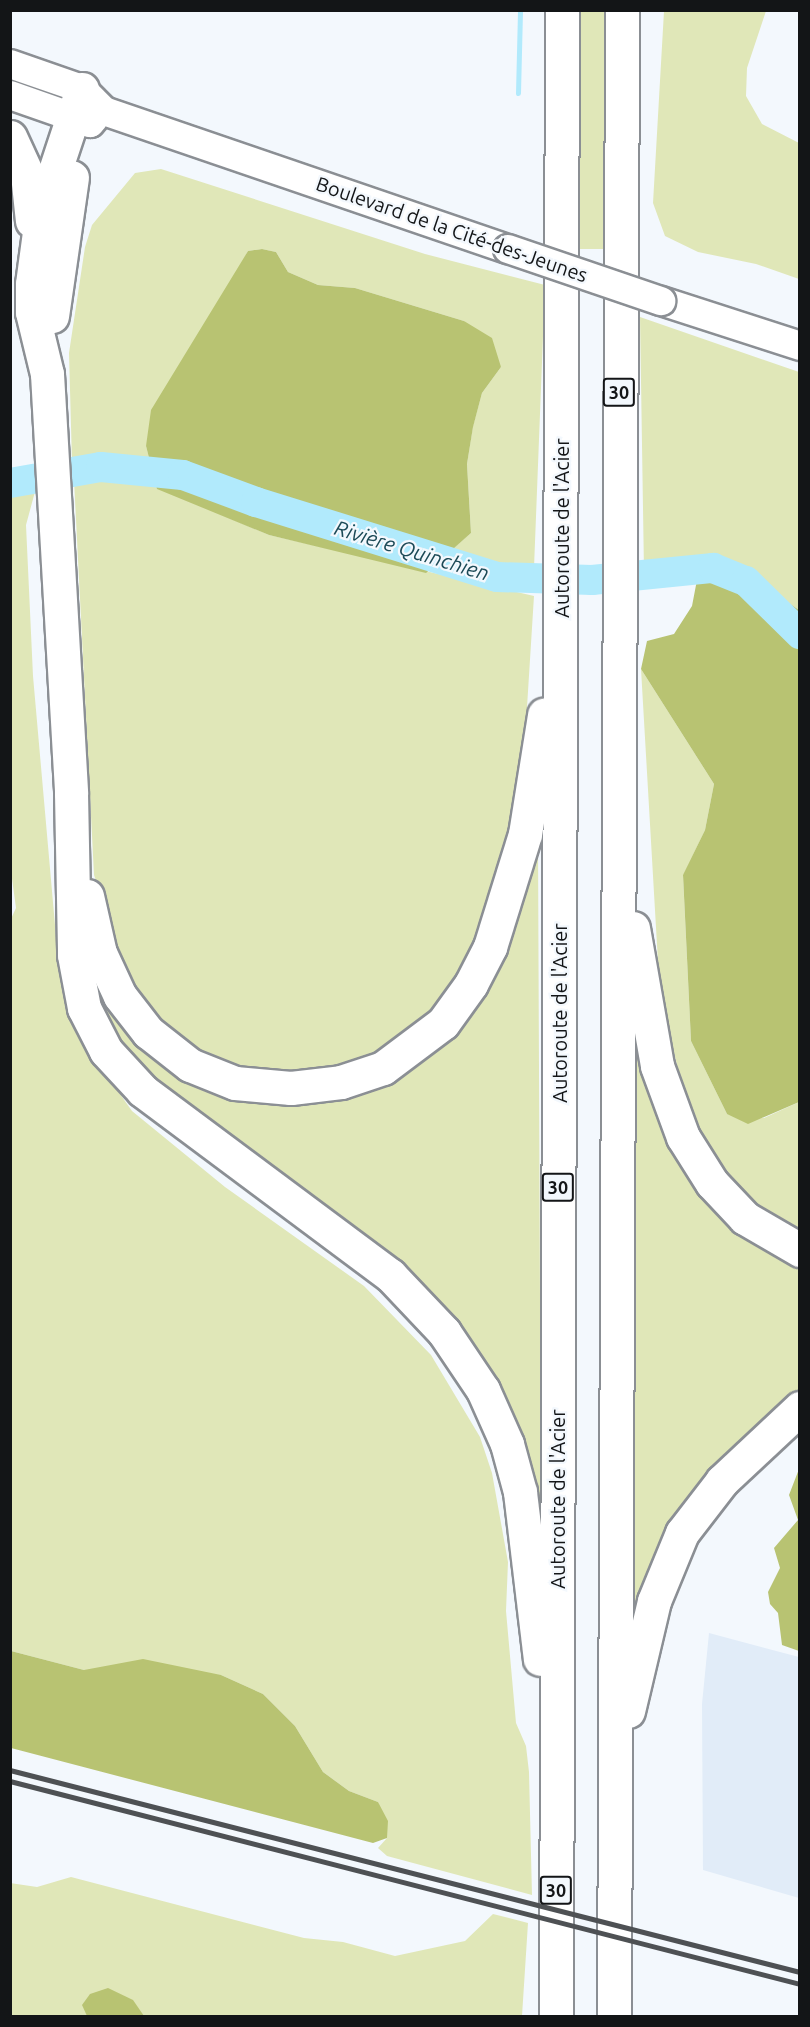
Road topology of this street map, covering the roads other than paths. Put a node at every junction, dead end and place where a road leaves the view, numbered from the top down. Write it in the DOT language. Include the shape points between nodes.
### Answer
graph roads {
  1 [pos="562,10"];
  2 [pos="622,10"];
  3 [pos="10,64"];
  4 [pos="10,96"];
  5 [pos="87,110"];
  6 [pos="10,137"];
  7 [pos="34,258"];
  8 [pos="800,346"];
  9 [pos="47,374"];
  10 [pos="561,602"];
  11 [pos="71,793"];
  12 [pos="618,838"];
  13 [pos="800,1250"];
  14 [pos="800,1408"];
  15 [pos="557,1764"];
  16 [pos="615,1771"];
  17 [pos="556,2016"];
  18 [pos="614,2016"];
  1 -- 10 [label="highway, Autoroute de l'Acier / 30"];
  2 -- 12 [label="highway, 30"];
  3 -- 5 [label="main road, Boulevard de la Cité-des-Jeunes"];
  4 -- 5 [label="main road, Boulevard de la Cité-des-Jeunes"];
  5 -- 7 [label="highway" via="42,210"];
  5 -- 8 [label="main road, Boulevard de la Cité-des-Jeunes, bridge"];
  5 -- 9 [label="highway" via="67,193"];
  6 -- 7 [label="highway" via="30,188"];
  7 -- 9 [label="highway" via="32,312"];
  9 -- 11 [label="highway"];
  10 -- 11 [label="highway" via="525,834 490,946 467,991 443,1023 408,1053 362,1076 314,1088 236,1083 190,1065 147,1032 120,996 100,953"];
  10 -- 15 [label="highway, Autoroute de l'Acier / 30"];
  11 -- 15 [label="highway" via="75,965 84,1008 106,1051 152,1099 390,1275 444,1332 483,1390 507,1444 520,1492"];
  12 -- 13 [label="highway" via="650,1040 672,1115 697,1162 731,1204 767,1234"];
  12 -- 16 [label="highway, 30"];
  14 -- 16 [label="highway" via="716,1487 670,1555 647,1625"];
  15 -- 17 [label="highway, Autoroute de l'Acier / 30"];
  16 -- 18 [label="highway, 30"];
}
